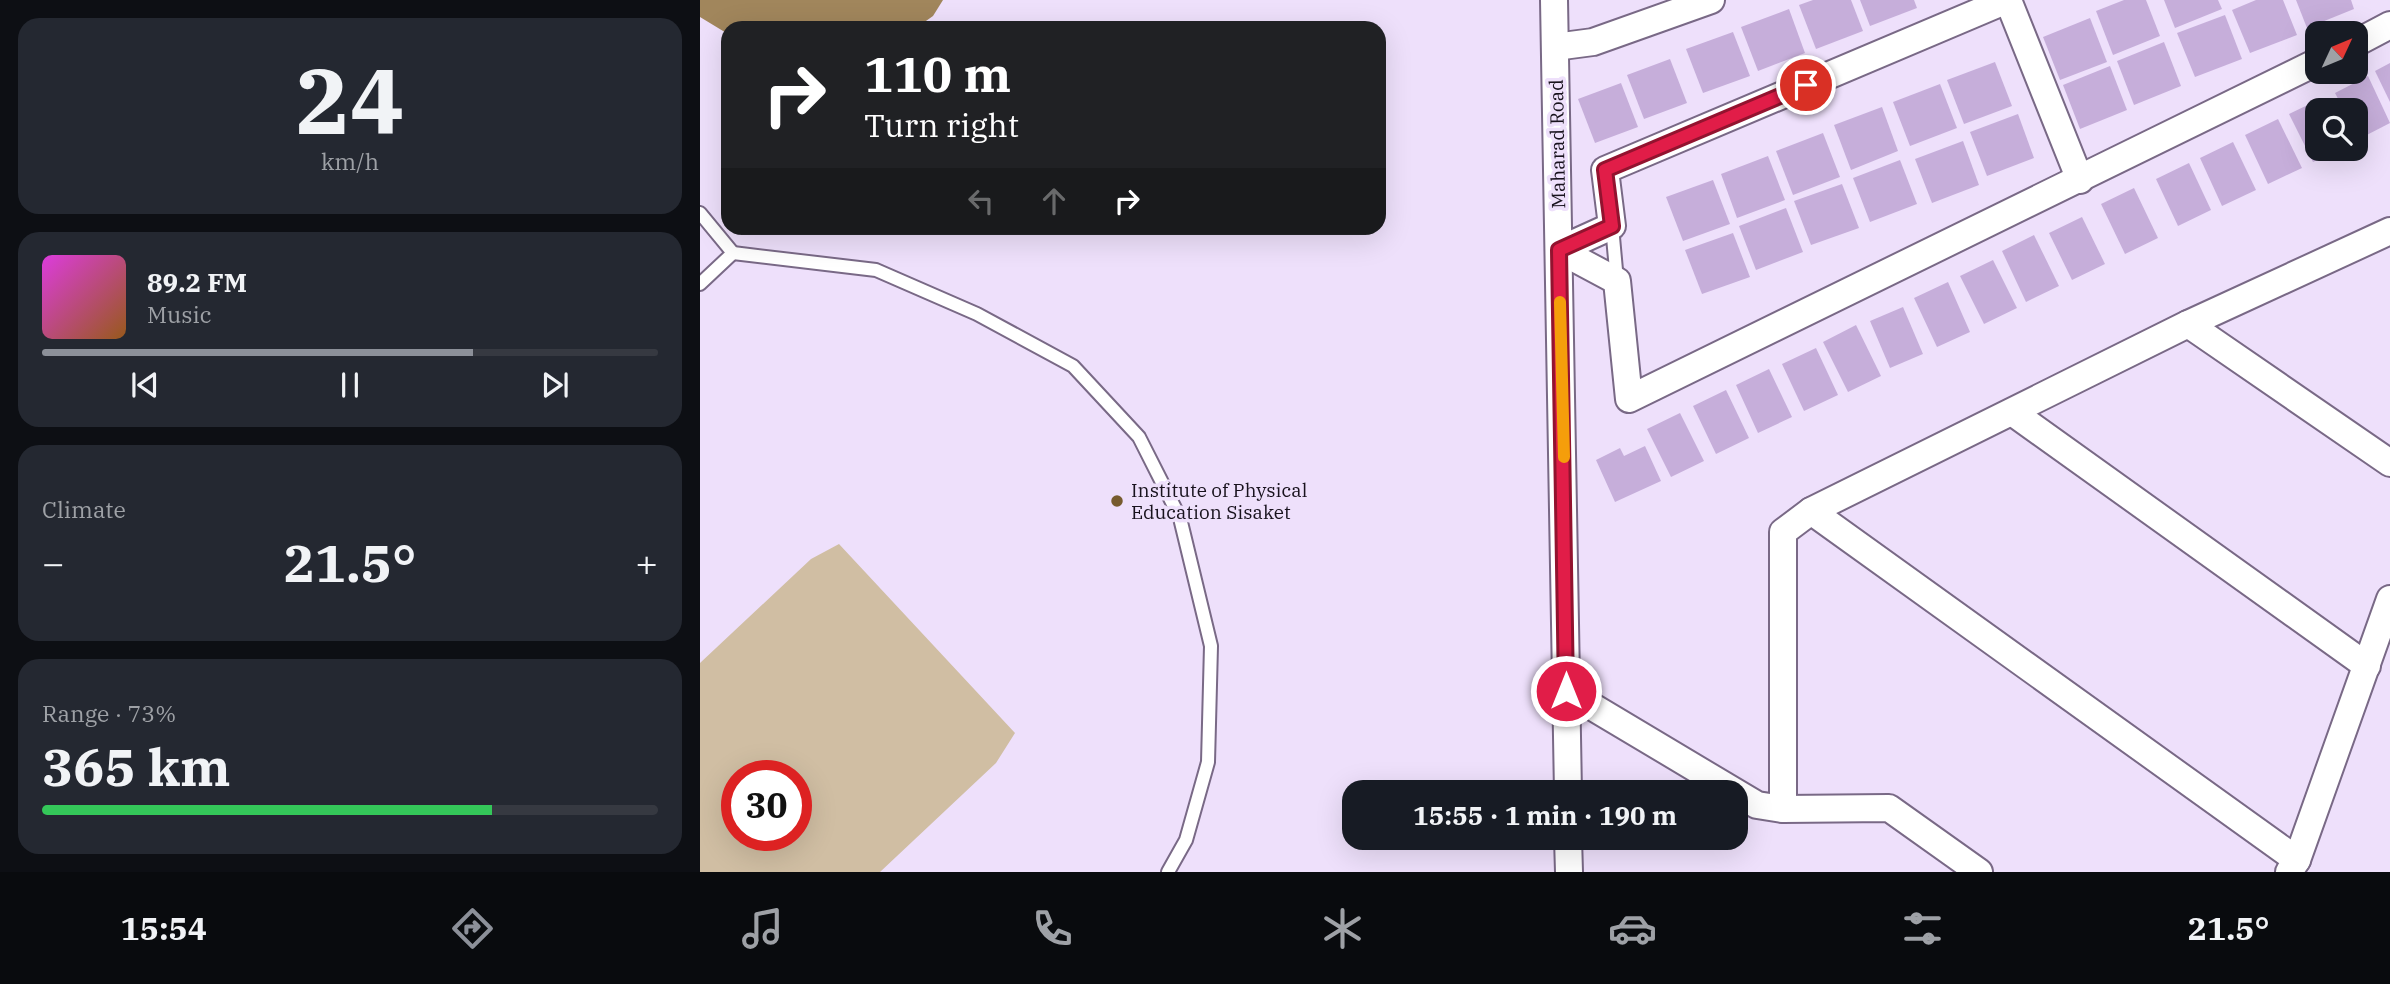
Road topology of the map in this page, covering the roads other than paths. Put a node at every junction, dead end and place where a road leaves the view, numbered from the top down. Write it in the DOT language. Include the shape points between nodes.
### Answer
graph roads {
  1 [pos="1554,0"];
  2 [pos="1711,0"];
  3 [pos="2007,0"];
  4 [pos="2390,25"];
  5 [pos="2368,37"];
  6 [pos="1555,47"];
  7 [pos="2305,68"];
  8 [pos="2080,180"];
  9 [pos="700,212"];
  10 [pos="1612,226"];
  11 [pos="2390,231"];
  12 [pos="1559,250"];
  13 [pos="733,253"];
  14 [pos="1617,281"];
  15 [pos="700,284"];
  16 [pos="2188,324"];
  17 [pos="2012,412"];
  18 [pos="2390,463"];
  19 [pos="1811,511"];
  20 [pos="2390,599"];
  21 [pos="2367,666"];
  22 [pos="1566,691"];
  23 [pos="1568,780"];
  24 [pos="1783,809"];
  25 [pos="1568,850"];
  26 [pos="2293,866"];
  27 [pos="1168,872"];
  28 [pos="1569,872"];
  29 [pos="1979,872"];
  1 -- 6 [label="street, Maharad Road"];
  2 -- 6 [label="street" via="1593,43"];
  3 -- 8 [label="street"];
  3 -- 10 [label="street" via="1605,170"];
  4 -- 5 [label="street"];
  6 -- 12 [label="street, Maharad Road"];
  7 -- 8 [label="street"];
  8 -- 14 [label="street" via="1629,399"];
  9 -- 13 [label="lane"];
  10 -- 12 [label="street"];
  10 -- 14 [label="lane"];
  11 -- 16 [label="street"];
  12 -- 14 [label="street"];
  12 -- 22 [label="street, Maharad Road"];
  13 -- 15 [label="lane"];
  13 -- 27 [label="lane" via="876,270 976,314 1073,366 1139,437 1180,518 1211,646 1208,762 1186,840"];
  16 -- 17 [label="street"];
  16 -- 18 [label="street"];
  17 -- 19 [label="street"];
  17 -- 21 [label="street"];
  19 -- 24 [label="street" via="1783,532"];
  19 -- 26 [label="street"];
  20 -- 21 [label="street"];
  21 -- 26 [label="street"];
  22 -- 23 [label="street, Maharad Road"];
  22 -- 24 [label="street" via="1757,805"];
  24 -- 29 [label="street" via="1889,808"];
  25 -- 28 [label="street"];
}
